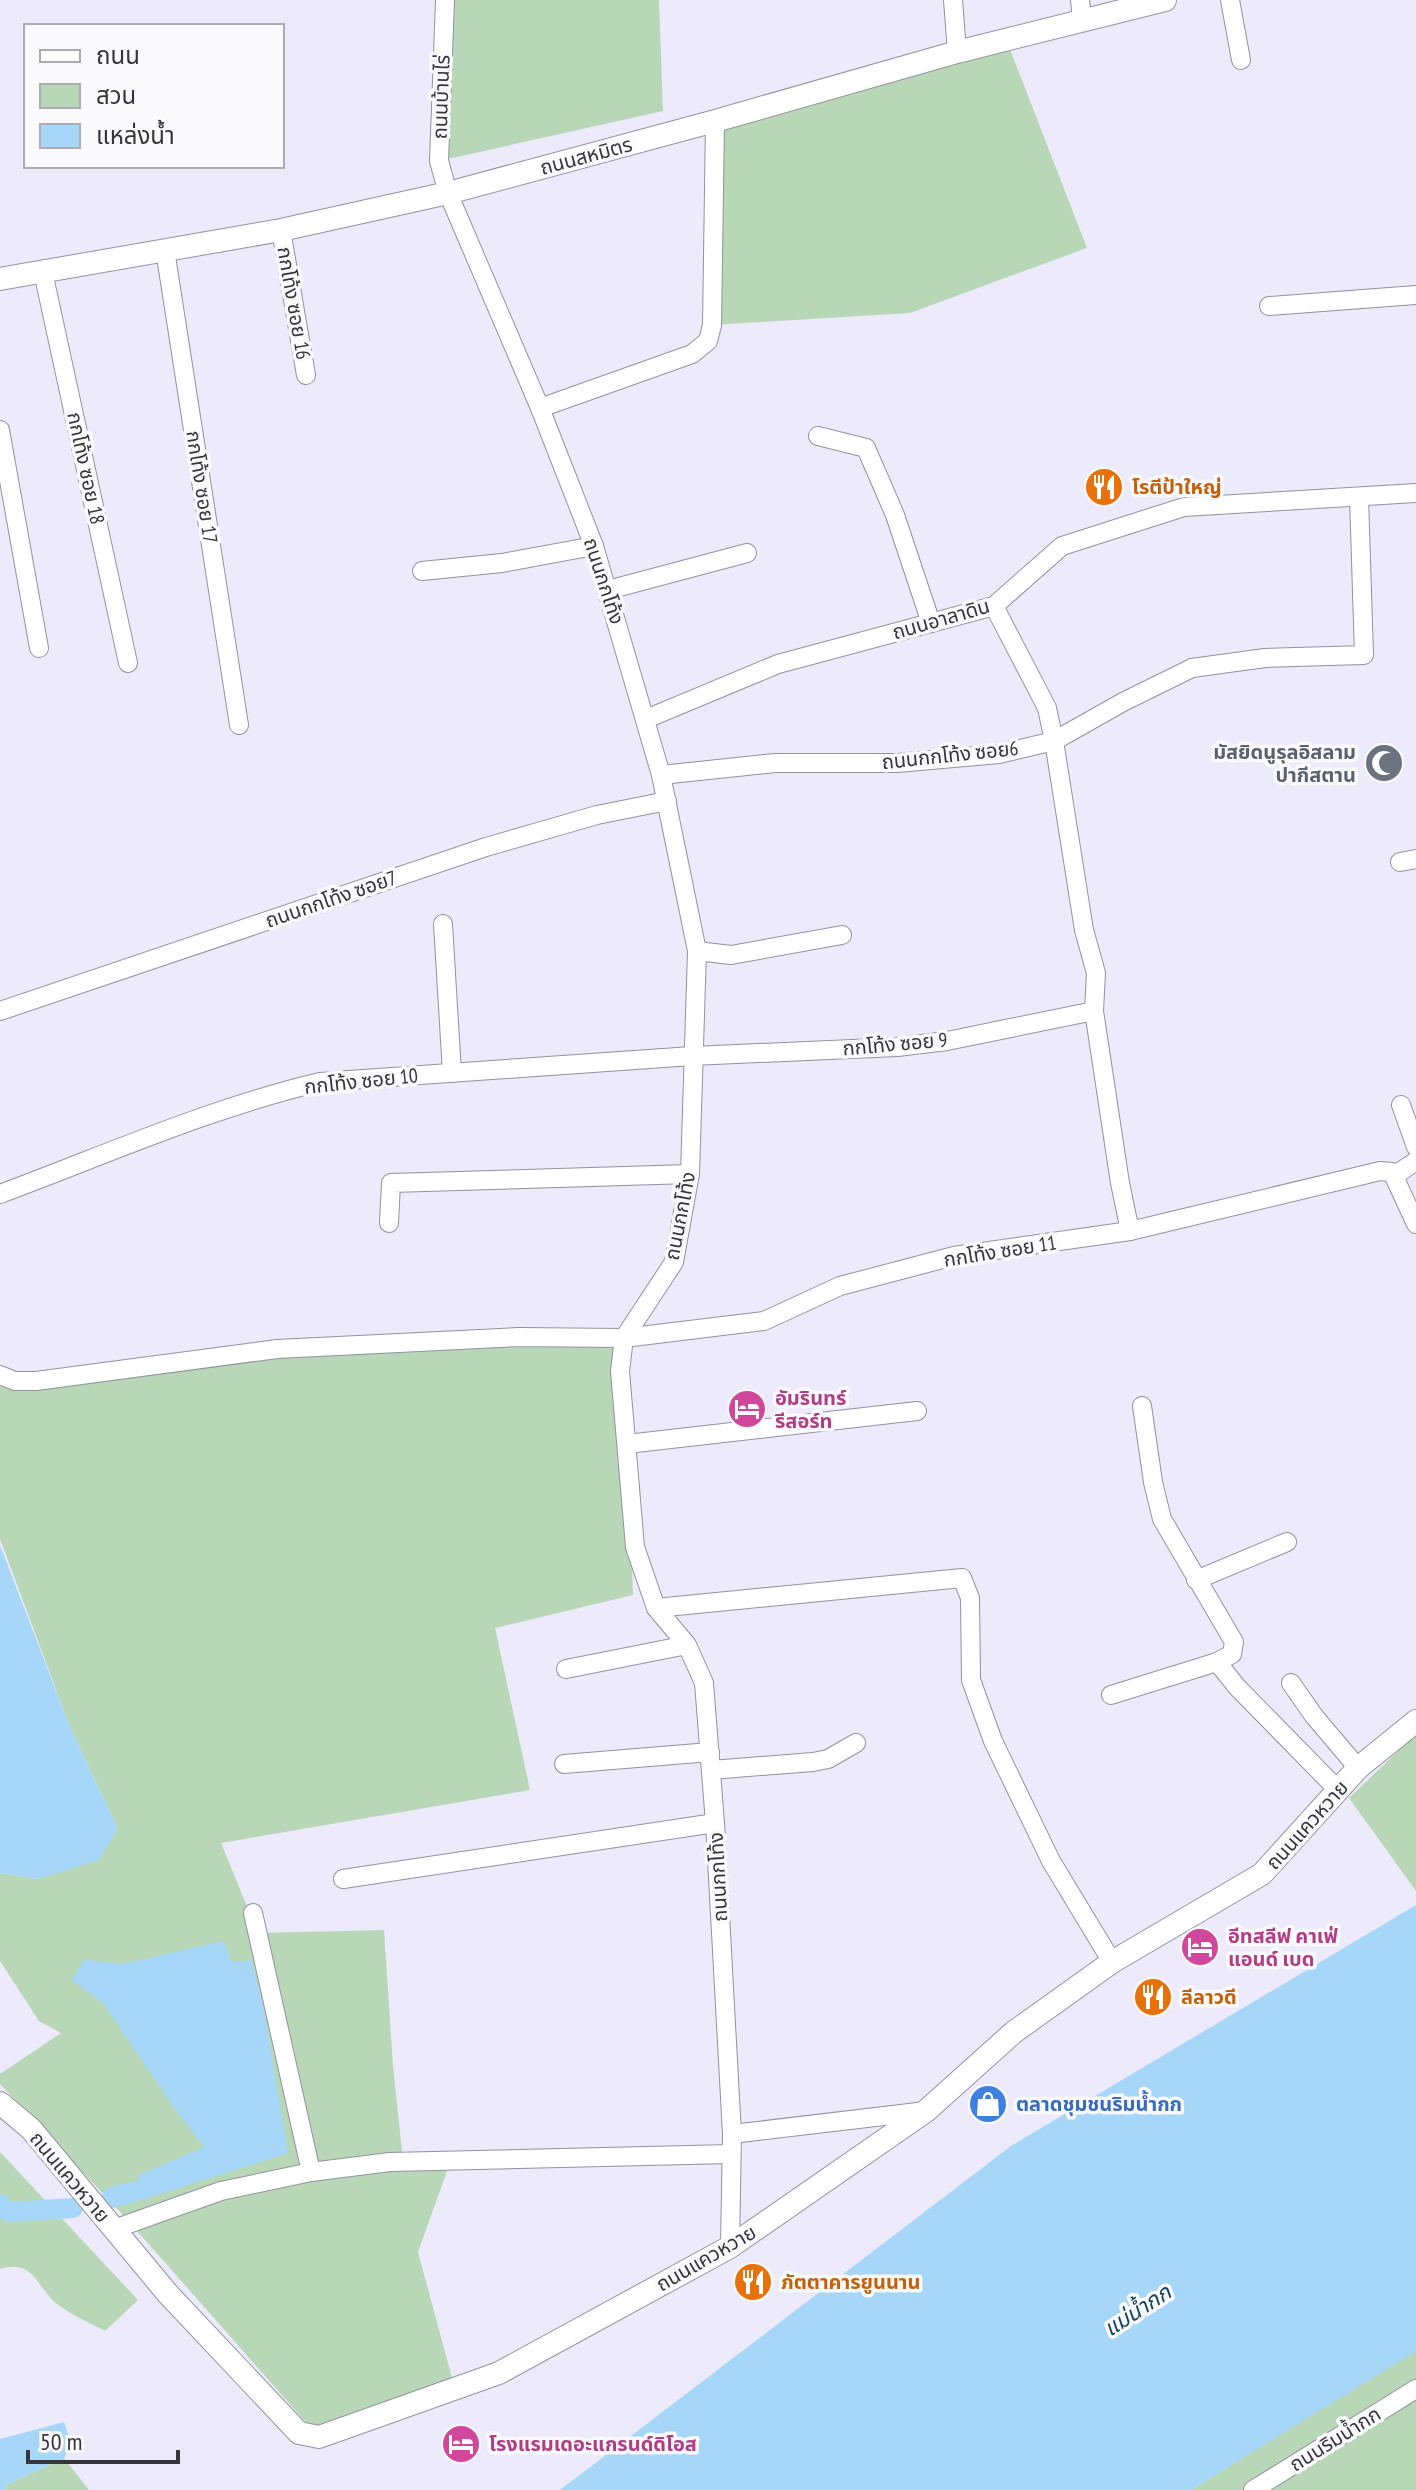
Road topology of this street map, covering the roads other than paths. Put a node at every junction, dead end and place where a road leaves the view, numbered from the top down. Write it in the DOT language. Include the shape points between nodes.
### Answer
graph roads {
  1 [pos="445,0"];
  2 [pos="953,0"];
  3 [pos="1165,0"];
  4 [pos="1230,0"];
  5 [pos="1081,10"];
  6 [pos="957,52"];
  7 [pos="1241,60"];
  8 [pos="715,121"];
  9 [pos="448,193"];
  10 [pos="281,230"];
  11 [pos="165,250"];
  12 [pos="43,272"];
  13 [pos="0,279"];
  14 [pos="1416,295"];
  15 [pos="1269,306"];
  16 [pos="306,375"];
  17 [pos="540,408"];
  18 [pos="0,430"];
  19 [pos="818,436"];
  20 [pos="1416,493"];
  21 [pos="1359,497"];
  22 [pos="594,546"];
  23 [pos="747,553"];
  24 [pos="422,571"];
  25 [pos="608,590"];
  26 [pos="994,606"];
  27 [pos="931,623"];
  28 [pos="39,648"];
  29 [pos="128,663"];
  30 [pos="646,719"];
  31 [pos="239,725"];
  32 [pos="1054,741"];
  33 [pos="661,775"];
  34 [pos="667,801"];
  35 [pos="443,924"];
  36 [pos="842,935"];
  37 [pos="697,951"];
  38 [pos="0,1011"];
  39 [pos="1094,1011"];
  40 [pos="692,1056"];
  41 [pos="452,1073"];
  42 [pos="1401,1105"];
  43 [pos="1416,1147"];
  44 [pos="1416,1161"];
  45 [pos="690,1174"];
  46 [pos="1387,1174"];
  47 [pos="0,1194"];
  48 [pos="389,1223"];
  49 [pos="1416,1224"];
  50 [pos="1130,1231"];
  51 [pos="624,1338"];
  52 [pos="0,1375"];
  53 [pos="1142,1406"];
  54 [pos="917,1411"];
  55 [pos="627,1444"];
  56 [pos="1287,1542"];
  57 [pos="1196,1580"];
  58 [pos="656,1608"];
  59 [pos="687,1645"];
  60 [pos="1217,1662"];
  61 [pos="566,1669"];
  62 [pos="1291,1683"];
  63 [pos="1111,1695"];
  64 [pos="1416,1721"];
  65 [pos="856,1743"];
  66 [pos="711,1761"];
  67 [pos="564,1764"];
  68 [pos="1358,1768"];
  69 [pos="1338,1790"];
  70 [pos="715,1823"];
  71 [pos="343,1879"];
  72 [pos="253,1913"];
  73 [pos="1112,1962"];
  74 [pos="0,2103"];
  75 [pos="926,2111"];
  76 [pos="732,2134"];
  77 [pos="731,2154"];
  78 [pos="311,2172"];
  79 [pos="114,2229"];
  80 [pos="730,2247"];
  81 [pos="1416,2389"];
  82 [pos="1253,2490"];
  1 -- 9 [label="street, ถนนบ้านไร่" via="439,161"];
  2 -- 6 [label="street"];
  3 -- 5 [label="street, ถนนสหมิตร"];
  4 -- 7 [label="street"];
  5 -- 6 [label="street, ถนนสหมิตร"];
  6 -- 8 [label="street, ถนนสหมิตร"];
  8 -- 9 [label="street, ถนนสหมิตร"];
  8 -- 17 [label="street" via="708,341 692,354"];
  9 -- 10 [label="street, ถนนสหมิตร"];
  9 -- 17 [label="street, ถนนกกโท้ง"];
  10 -- 11 [label="street, ถนนสหมิตร"];
  10 -- 16 [label="street, กกโท้ง ซอย 16"];
  11 -- 12 [label="street, ถนนสหมิตร"];
  11 -- 31 [label="street, กกโท้ง ซอย 17"];
  12 -- 13 [label="street, ถนนสหมิตร"];
  12 -- 29 [label="street, กกโท้ง ซอย 18"];
  14 -- 15 [label="street"];
  17 -- 22 [label="street, ถนนกกโท้ง"];
  18 -- 28 [label="street"];
  19 -- 27 [label="street" via="866,448"];
  20 -- 21 [label="street, ถนนอาลาดิน"];
  21 -- 26 [label="street, ถนนอาลาดิน" via="1184,507 1062,546"];
  21 -- 32 [label="street, ถนนกกโท้ง ซอย6" via="1364,655 1265,658 1192,668"];
  22 -- 24 [label="street"];
  22 -- 25 [label="street, ถนนกกโท้ง"];
  23 -- 25 [label="street"];
  25 -- 30 [label="street, ถนนกกโท้ง"];
  26 -- 27 [label="street, ถนนอาลาดิน"];
  26 -- 32 [label="street" via="1047,708"];
  27 -- 30 [label="street, ถนนอาลาดิน" via="778,664"];
  30 -- 33 [label="street, ถนนกกโท้ง"];
  32 -- 33 [label="street, ถนนกกโท้ง ซอย6" via="999,754 911,762 775,763"];
  32 -- 39 [label="street" via="1084,930 1096,973"];
  33 -- 34 [label="street, ถนนกกโท้ง"];
  34 -- 37 [label="street, ถนนกกโท้ง"];
  34 -- 38 [label="street, ถนนกกโท้ง ซอย7" via="486,847"];
  35 -- 41 [label="street"];
  36 -- 37 [label="street" via="731,955"];
  37 -- 40 [label="street, ถนนกกโท้ง"];
  39 -- 40 [label="street, กกโท้ง ซอย 9" via="897,1047"];
  39 -- 50 [label="street"];
  40 -- 41 [label="street, กกโท้ง ซอย 10"];
  40 -- 45 [label="street, ถนนกกโท้ง"];
  41 -- 47 [label="street, กกโท้ง ซอย 10" via="320,1082 277,1092"];
  42 -- 43 [label="street"];
  44 -- 46 [label="street"];
  45 -- 48 [label="street" via="391,1183"];
  45 -- 51 [label="street, ถนนกกโท้ง" via="674,1262"];
  46 -- 49 [label="street"];
  46 -- 50 [label="street, กกโท้ง ซอย 11"];
  50 -- 51 [label="street, กกโท้ง ซอย 11" via="954,1256 840,1286 764,1321"];
  51 -- 52 [label="street, กกโท้ง ซอย 11" via="518,1337 277,1349 36,1381"];
  51 -- 55 [label="street, ถนนกกโท้ง" via="620,1371"];
  53 -- 57 [label="street" via="1162,1519"];
  54 -- 55 [label="street"];
  55 -- 58 [label="street, ถนนกกโท้ง" via="635,1547"];
  56 -- 57 [label="street"];
  57 -- 60 [label="street" via="1234,1642 1232,1654"];
  58 -- 59 [label="street, ถนนกกโท้ง"];
  58 -- 73 [label="street" via="962,1578 970,1598 971,1680 993,1741 1051,1861"];
  59 -- 61 [label="street"];
  59 -- 66 [label="street, ถนนกกโท้ง" via="704,1683"];
  60 -- 63 [label="street"];
  60 -- 69 [label="street"];
  62 -- 68 [label="street"];
  64 -- 68 [label="street, ถนนแควหวาย"];
  65 -- 66 [label="street" via="813,1762"];
  66 -- 67 [label="street"];
  66 -- 70 [label="street, ถนนกกโท้ง"];
  68 -- 69 [label="street, ถนนแควหวาย"];
  69 -- 73 [label="street, ถนนแควหวาย" via="1262,1874"];
  70 -- 71 [label="street"];
  70 -- 76 [label="street, ถนนกกโท้ง"];
  72 -- 78 [label="street"];
  73 -- 75 [label="street, ถนนแควหวาย" via="1014,2032"];
  74 -- 79 [label="street, ถนนแควหวาย" via="31,2129"];
  75 -- 76 [label="street"];
  75 -- 80 [label="street, ถนนแควหวาย"];
  76 -- 77 [label="street, ถนนกกโท้ง"];
  77 -- 78 [label="street" via="390,2162"];
  77 -- 80 [label="street, ถนนกกโท้ง"];
  78 -- 79 [label="street" via="221,2191"];
  79 -- 80 [label="street, ถนนแควหวาย" via="299,2433 319,2437 499,2373"];
  81 -- 82 [label="street, ถนนริมน้ำกก"];
}
